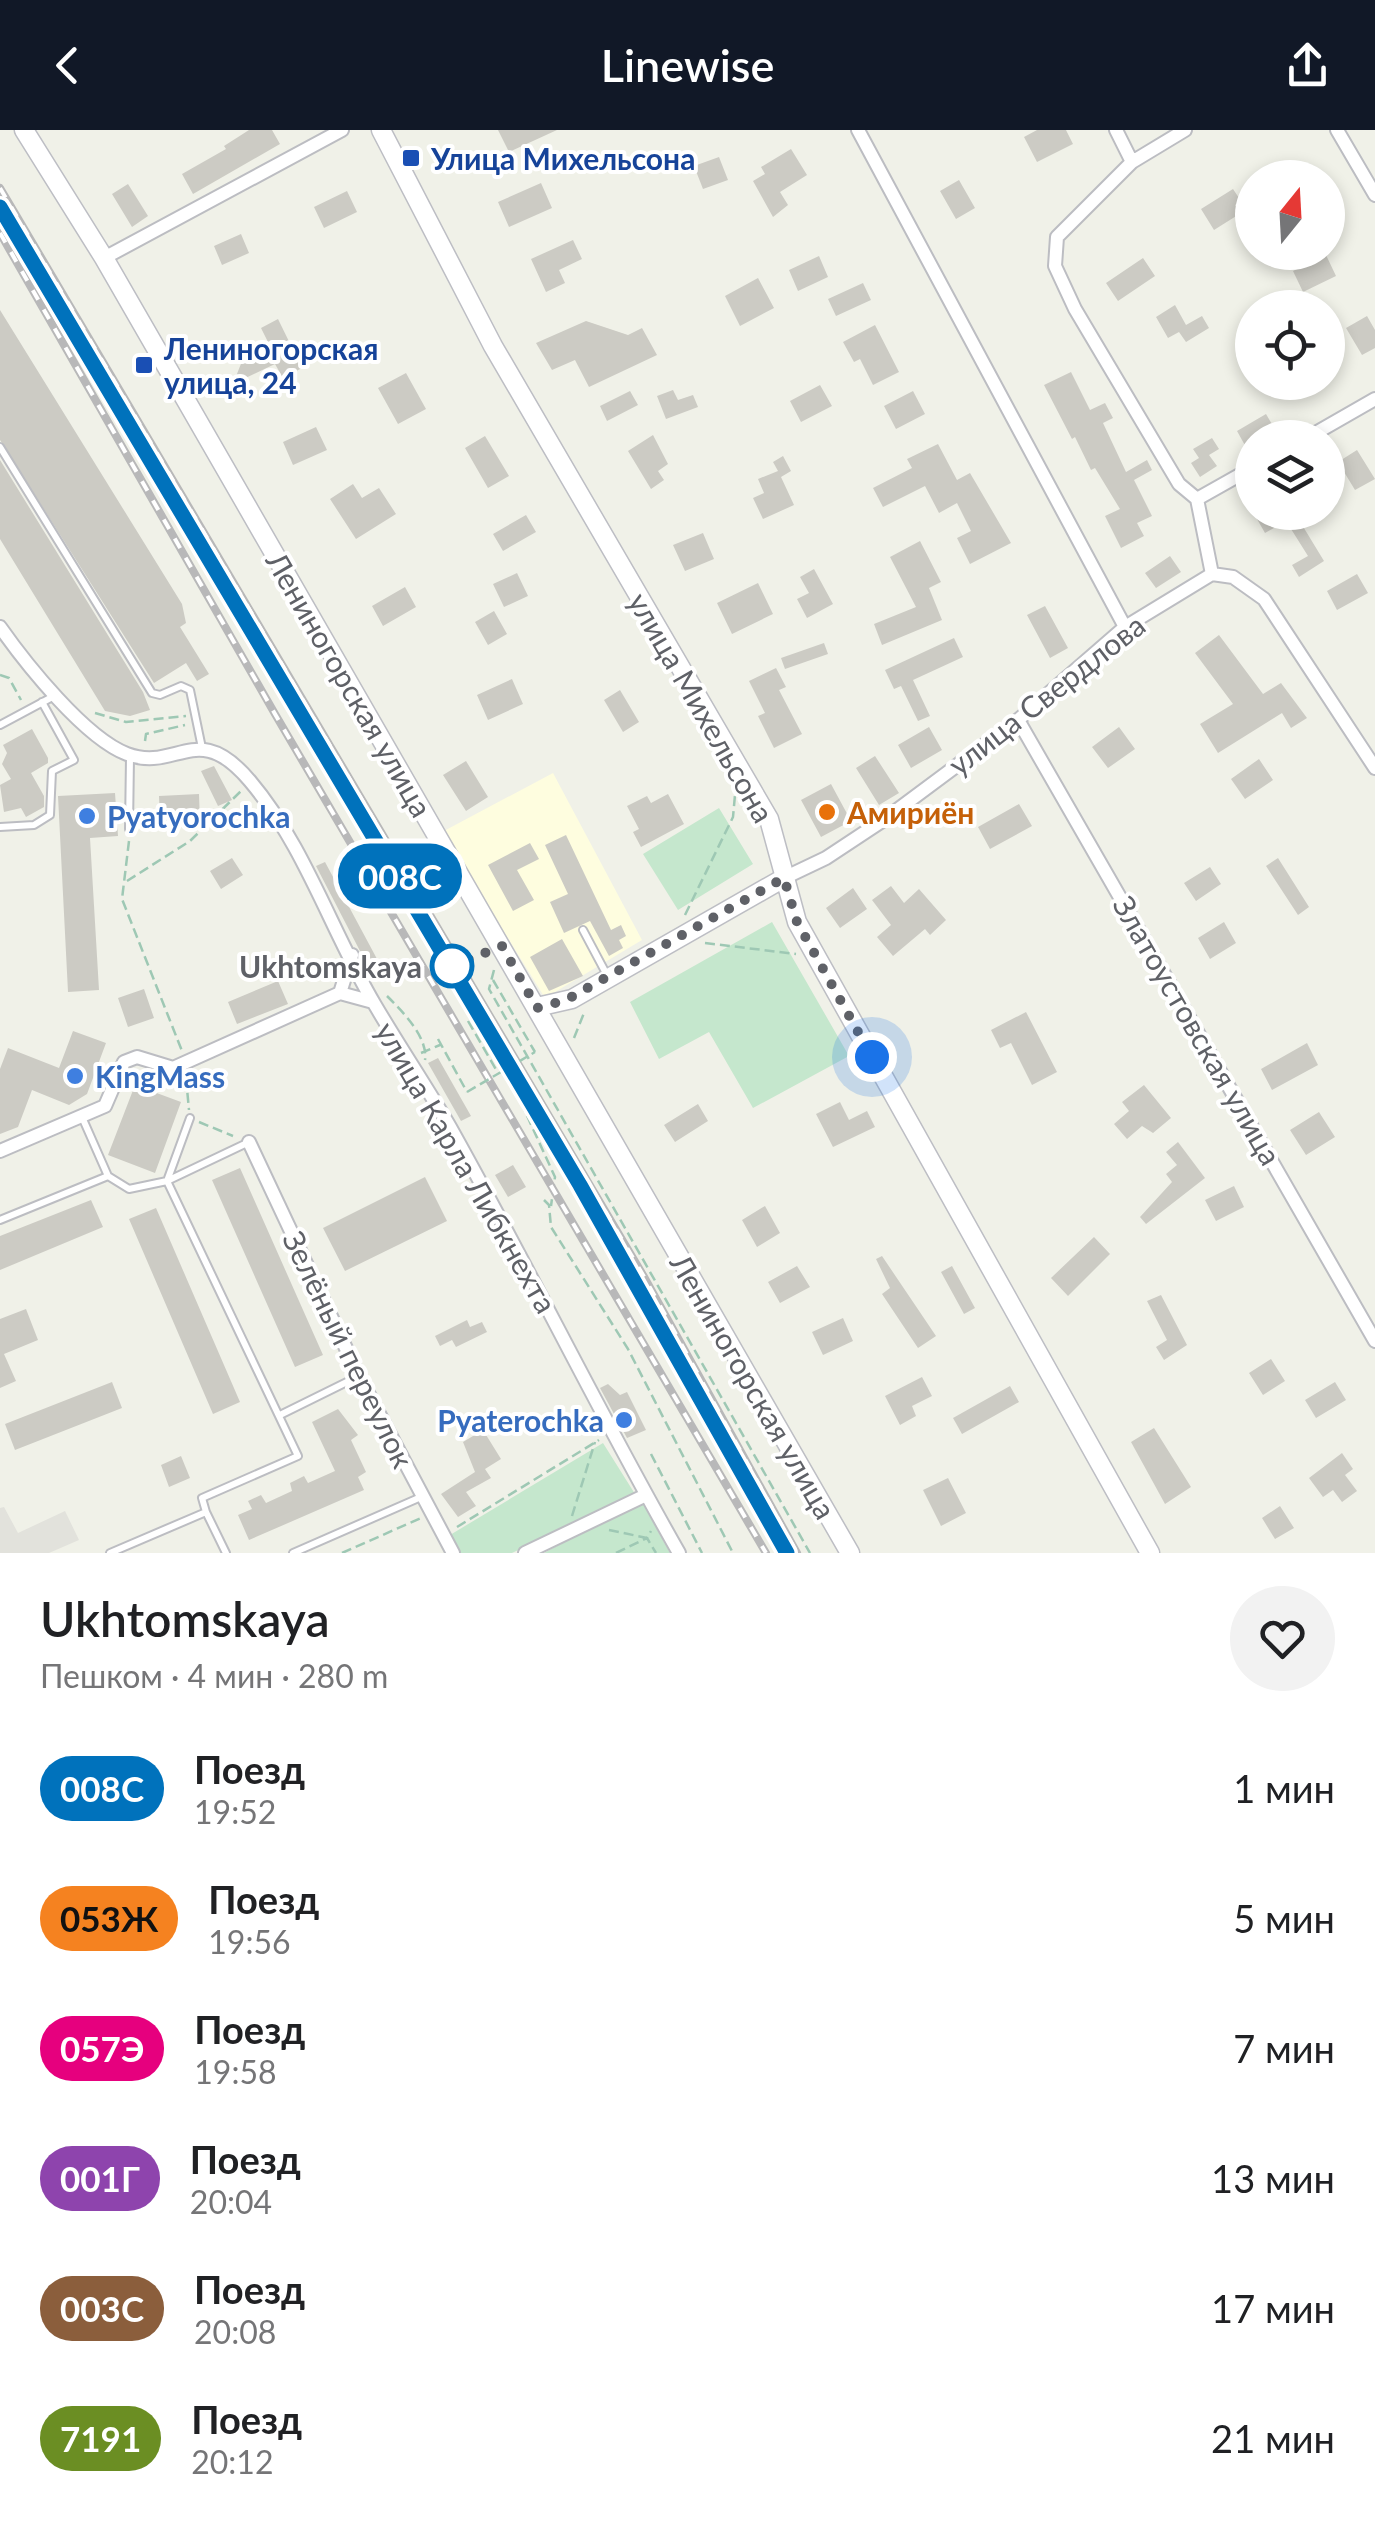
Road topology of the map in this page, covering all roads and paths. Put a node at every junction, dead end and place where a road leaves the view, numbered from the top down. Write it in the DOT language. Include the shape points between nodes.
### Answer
graph roads {
  1 [pos="24,130"];
  2 [pos="342,130"];
  3 [pos="380,130"];
  4 [pos="858,130"];
  5 [pos="1116,130"];
  6 [pos="1185,130"];
  7 [pos="1337,130"];
  8 [pos="1132,162"];
  9 [pos="1375,195"];
  10 [pos="104,258"];
  11 [pos="1375,399"];
  12 [pos="1338,420"];
  13 [pos="0,447"];
  14 [pos="1235,478"];
  15 [pos="1197,499"];
  16 [pos="1212,574"];
  17 [pos="0,627"];
  18 [pos="1125,627"];
  19 [pos="0,675"];
  20 [pos="57,694"];
  21 [pos="42,702"];
  22 [pos="69,707"];
  23 [pos="27,710"];
  24 [pos="193,719"];
  25 [pos="1018,720"];
  26 [pos="0,725"];
  27 [pos="202,748"];
  28 [pos="136,756"];
  29 [pos="1375,768"];
  30 [pos="249,784"];
  31 [pos="0,826"];
  32 [pos="129,829"];
  33 [pos="784,878"];
  34 [pos="127,881"];
  35 [pos="582,930"];
  36 [pos="697,942"];
  37 [pos="352,956"];
  38 [pos="808,956"];
  39 [pos="494,968"];
  40 [pos="492,977"];
  41 [pos="609,978"];
  42 [pos="340,994"];
  43 [pos="373,1002"];
  44 [pos="579,1004"];
  45 [pos="537,1008"];
  46 [pos="468,1020"];
  47 [pos="550,1028"];
  48 [pos="438,1039"];
  49 [pos="431,1046"];
  50 [pos="442,1046"];
  51 [pos="573,1048"];
  52 [pos="191,1061"];
  53 [pos="502,1061"];
  54 [pos="498,1074"];
  55 [pos="82,1116"];
  56 [pos="190,1118"];
  57 [pos="249,1142"];
  58 [pos="0,1151"];
  59 [pos="108,1176"];
  60 [pos="167,1180"];
  61 [pos="544,1200"];
  62 [pos="550,1212"];
  63 [pos="0,1220"];
  64 [pos="1375,1341"];
  65 [pos="359,1376"];
  66 [pos="280,1414"];
  67 [pos="607,1435"];
  68 [pos="595,1442"];
  69 [pos="651,1454"];
  70 [pos="646,1495"];
  71 [pos="422,1496"];
  72 [pos="206,1512"];
  73 [pos="431,1513"];
  74 [pos="609,1530"];
  75 [pos="567,1533"];
  76 [pos="444,1535"];
  77 [pos="647,1538"];
  78 [pos="110,1553"];
  79 [pos="226,1553"];
  80 [pos="293,1553"];
  81 [pos="342,1553"];
  82 [pos="454,1553"];
  83 [pos="525,1553"];
  84 [pos="616,1553"];
  85 [pos="656,1553"];
  86 [pos="679,1553"];
  87 [pos="702,1553"];
  88 [pos="732,1553"];
  89 [pos="810,1553"];
  90 [pos="850,1553"];
  91 [pos="1150,1553"];
  1 -- 10 [label="street, Лениногорская улица"];
  2 -- 10 [label="street"];
  3 -- 33 [label="street, улица Михельсона" via="493,346 769,819"];
  4 -- 18 [label="street"];
  5 -- 8 [label="street"];
  6 -- 8 [label="street"];
  7 -- 9 [label="street"];
  8 -- 15 [label="street" via="1057,237 1055,266 1180,484"];
  10 -- 45 [label="street, Лениногорская улица"];
  11 -- 12 [label="street"];
  13 -- 24 [label="lane" via="152,693 188,688"];
  14 -- 15 [label="street"];
  15 -- 16 [label="street"];
  16 -- 18 [label="street, улица Свердлова"];
  16 -- 29 [label="street" via="1233,577 1264,599"];
  17 -- 20 [label="street"];
  18 -- 25 [label="street, улица Свердлова"];
  19 -- 23 [label="path" via="9,678"];
  20 -- 21 [label="lane"];
  20 -- 22 [label="street"];
  21 -- 23 [label="lane"];
  21 -- 31 [label="lane" via="74,760 52,771 50,815 34,825"];
  22 -- 24 [label="path" via="126,722"];
  22 -- 28 [label="street" via="96,734"];
  23 -- 26 [label="lane"];
  24 -- 27 [label="lane"];
  24 -- 28 [label="path" via="146,734"];
  25 -- 33 [label="street, улица Свердлова" via="885,820"];
  25 -- 64 [label="street, Златоустовская улица"];
  27 -- 28 [label="street"];
  27 -- 30 [label="street" via="226,758"];
  28 -- 32 [label="lane"];
  30 -- 34 [label="path" via="190,842"];
  30 -- 37 [label="street, улица Карла Либкнехта"];
  32 -- 34 [label="path"];
  33 -- 41 [label="street, улица Свердлова"];
  33 -- 91 [label="street, улица Михельсона" via="797,922"];
  34 -- 52 [label="path" via="122,899"];
  35 -- 41 [label="lane"];
  36 -- 38 [label="path"];
  37 -- 42 [label="street"];
  37 -- 43 [label="street, улица Карла Либкнехта"];
  39 -- 40 [label="path"];
  40 -- 54 [label="path, bridge" via="535,1052"];
  40 -- 89 [label="path" via="489,989"];
  41 -- 44 [label="street, улица Свердлова"];
  42 -- 43 [label="street"];
  42 -- 52 [label="street"];
  43 -- 70 [label="street, улица Карла Либкнехта" via="449,1126"];
  44 -- 45 [label="street, улица Свердлова"];
  44 -- 47 [label="street, улица Свердлова"];
  44 -- 51 [label="path"];
  45 -- 47 [label="street, Лениногорская улица"];
  46 -- 54 [label="path"];
  47 -- 90 [label="street, Лениногорская улица"];
  48 -- 50 [label="path"];
  49 -- 50 [label="path"];
  50 -- 54 [label="path, bridge" via="467,1092"];
  52 -- 55 [label="street" via="164,1068 137,1058 124,1062 109,1102"];
  52 -- 56 [label="path"];
  53 -- 62 [label="path" via="555,1178"];
  55 -- 58 [label="street"];
  55 -- 59 [label="lane"];
  56 -- 57 [label="path"];
  56 -- 60 [label="lane"];
  57 -- 60 [label="lane"];
  57 -- 65 [label="street, Зелёный переулок"];
  59 -- 60 [label="lane" via="129,1190"];
  59 -- 63 [label="lane"];
  60 -- 66 [label="lane"];
  61 -- 62 [label="path"];
  62 -- 88 [label="path" via="551,1227 628,1350"];
  65 -- 66 [label="lane"];
  65 -- 71 [label="street, Зелёный переулок"];
  66 -- 72 [label="lane" via="298,1456 202,1498"];
  67 -- 68 [label="path"];
  68 -- 75 [label="path"];
  68 -- 76 [label="path"];
  69 -- 87 [label="path"];
  70 -- 75 [label="street"];
  70 -- 86 [label="street, улица Карла Либкнехта"];
  71 -- 73 [label="street, Зелёный переулок"];
  71 -- 80 [label="lane"];
  72 -- 78 [label="lane"];
  72 -- 79 [label="lane"];
  73 -- 76 [label="street, Зелёный переулок"];
  73 -- 81 [label="path"];
  74 -- 77 [label="path"];
  75 -- 83 [label="street"];
  76 -- 82 [label="street, Зелёный переулок"];
  77 -- 84 [label="path"];
  77 -- 85 [label="path"];
}
